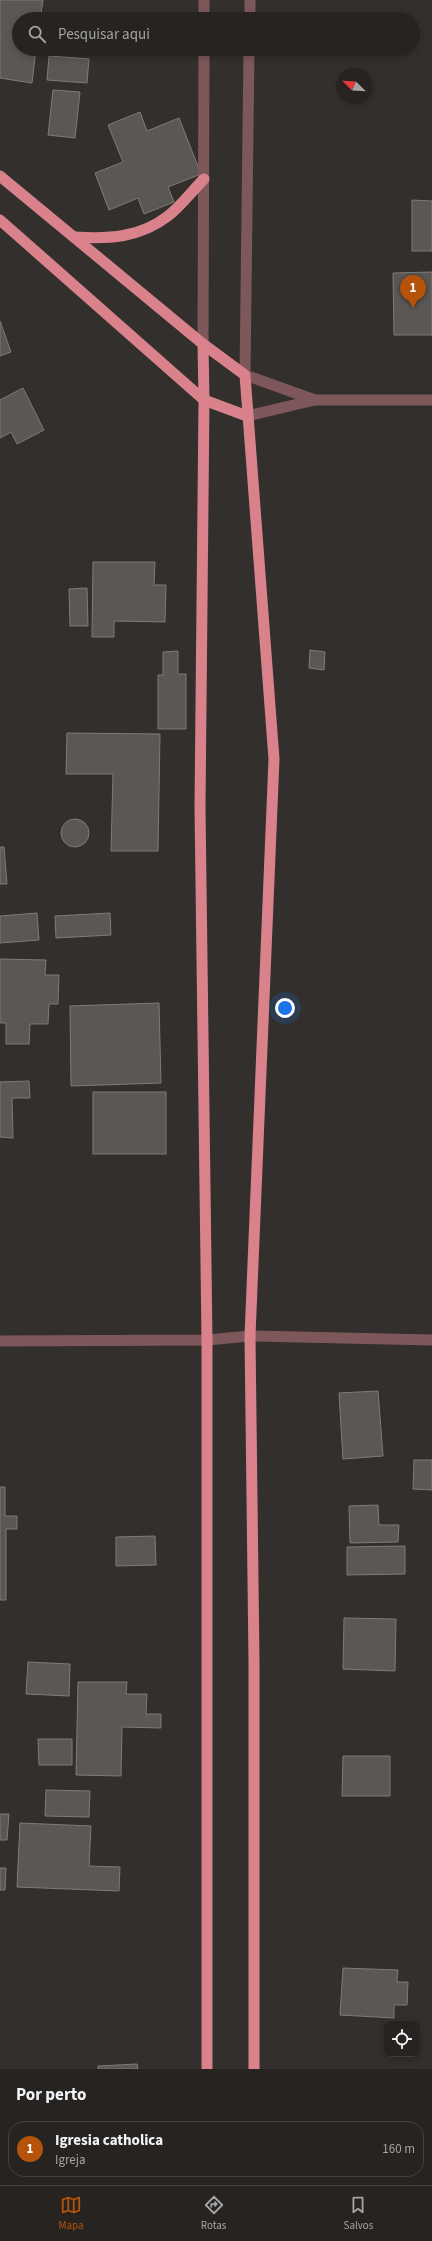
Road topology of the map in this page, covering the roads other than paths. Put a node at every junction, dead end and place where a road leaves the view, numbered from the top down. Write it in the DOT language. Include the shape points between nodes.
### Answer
graph roads {
  1 [pos="204,0"];
  2 [pos="250,0"];
  3 [pos="204,12"];
  4 [pos="250,12"];
  5 [pos="204,56"];
  6 [pos="249,56"];
  7 [pos="0,176"];
  8 [pos="204,179"];
  9 [pos="0,220"];
  10 [pos="75,238"];
  11 [pos="203,344"];
  12 [pos="245,375"];
  13 [pos="204,400"];
  14 [pos="315,400"];
  15 [pos="432,400"];
  16 [pos="247,416"];
  17 [pos="250,1336"];
  18 [pos="207,1340"];
  19 [pos="432,1340"];
  20 [pos="0,1341"];
  21 [pos="207,2069"];
  22 [pos="254,2069"];
  1 -- 3 [label="street"];
  2 -- 4 [label="street"];
  5 -- 8 [label="street"];
  6 -- 12 [label="street"];
  7 -- 10 [label="highway"];
  8 -- 10 [label="highway" via="168,216 144,231 115,238"];
  8 -- 11 [label="street"];
  9 -- 13 [label="highway"];
  10 -- 11 [label="highway"];
  11 -- 12 [label="highway"];
  11 -- 13 [label="highway"];
  12 -- 14 [label="street"];
  12 -- 16 [label="highway"];
  13 -- 16 [label="highway"];
  13 -- 18 [label="highway" via="200,807"];
  14 -- 15 [label="street"];
  14 -- 16 [label="street"];
  16 -- 17 [label="highway" via="274,759"];
  17 -- 18 [label="street"];
  17 -- 19 [label="street"];
  17 -- 22 [label="highway" via="254,1662"];
  18 -- 20 [label="street"];
  18 -- 21 [label="highway"];
}
